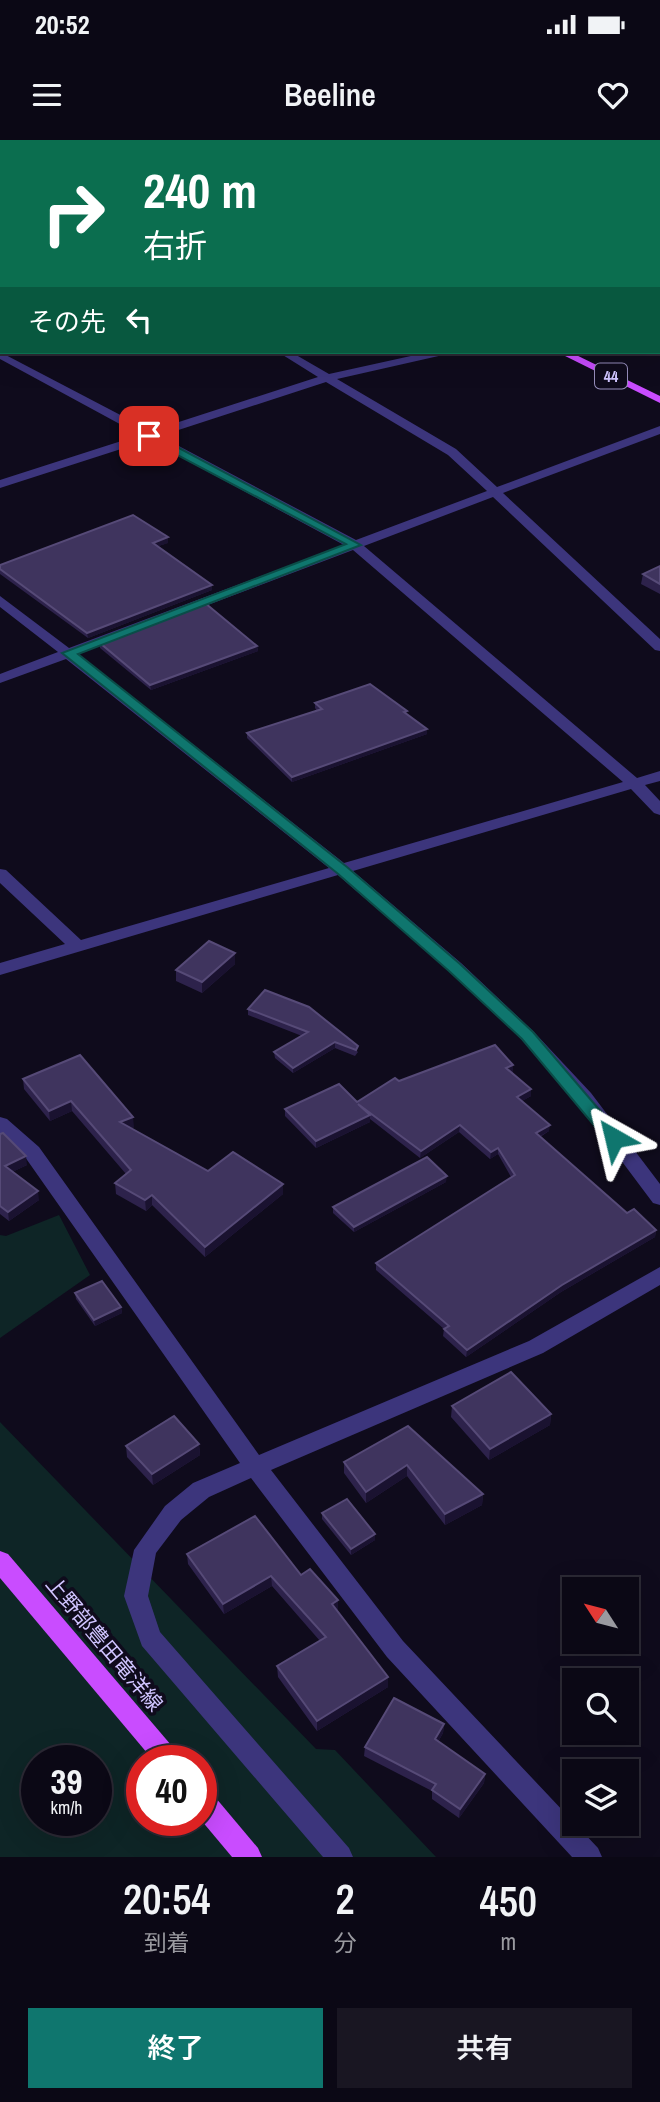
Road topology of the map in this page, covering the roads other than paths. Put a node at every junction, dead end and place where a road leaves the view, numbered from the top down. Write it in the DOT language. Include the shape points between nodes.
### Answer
graph roads {
  1 [pos="286,354"];
  2 [pos="434,354"];
  3 [pos="566,354"];
  4 [pos="0,355"];
  5 [pos="327,378"];
  6 [pos="660,400"];
  7 [pos="660,430"];
  8 [pos="149,436"];
  9 [pos="0,484"];
  10 [pos="496,492"];
  11 [pos="355,545"];
  12 [pos="0,600"];
  13 [pos="660,647"];
  14 [pos="68,653"];
  15 [pos="0,679"];
  16 [pos="660,776"];
  17 [pos="635,784"];
  18 [pos="660,810"];
  19 [pos="342,870"];
  20 [pos="0,874"];
  21 [pos="77,946"];
  22 [pos="0,969"];
  23 [pos="0,1124"];
  24 [pos="660,1198"];
  25 [pos="660,1275"];
  26 [pos="254,1465"];
  27 [pos="0,1561"];
  28 [pos="155,1745"];
  29 [pos="217,1819"];
  30 [pos="249,1857"];
  31 [pos="340,1857"];
  32 [pos="589,1857"];
  1 -- 5 [label="street"];
  2 -- 5 [label="street"];
  3 -- 6 [label="main road, 44"];
  4 -- 8 [label="street"];
  5 -- 8 [label="street"];
  5 -- 10 [label="street" via="452,452"];
  7 -- 10 [label="street"];
  8 -- 9 [label="street"];
  8 -- 11 [label="street"];
  10 -- 11 [label="street"];
  10 -- 13 [label="street"];
  11 -- 14 [label="street"];
  11 -- 17 [label="street"];
  12 -- 14 [label="street"];
  14 -- 15 [label="street"];
  14 -- 19 [label="street"];
  16 -- 17 [label="street"];
  17 -- 18 [label="street"];
  17 -- 19 [label="street"];
  19 -- 21 [label="street"];
  19 -- 24 [label="street" via="527,1035 584,1098"];
  20 -- 21 [label="street"];
  21 -- 22 [label="street"];
  23 -- 26 [label="street" via="32,1152"];
  25 -- 26 [label="street" via="536,1348"];
  26 -- 31 [label="street" via="201,1490 173,1513 145,1549 136,1596 150,1638"];
  26 -- 32 [label="street" via="395,1649"];
  27 -- 28 [label="main road, 上野部豊田竜洋線"];
  29 -- 30 [label="main road"];
}
